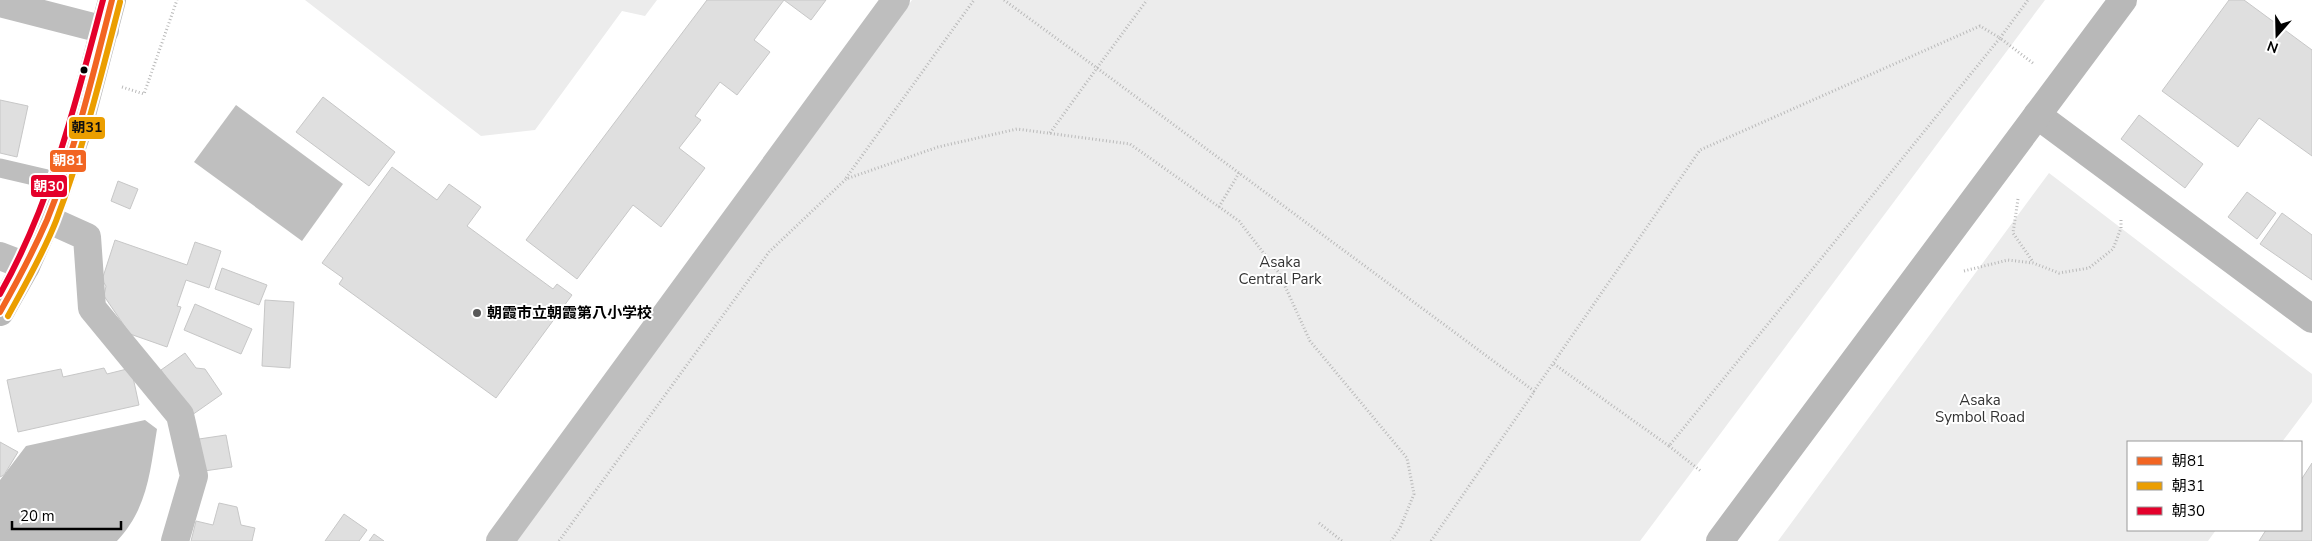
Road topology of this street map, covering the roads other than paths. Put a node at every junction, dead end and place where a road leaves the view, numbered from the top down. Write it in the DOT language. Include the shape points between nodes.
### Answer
graph roads {
  1 [pos="112,0"];
  2 [pos="896,0"];
  3 [pos="2123,0"];
  4 [pos="0,3"];
  5 [pos="105,30"];
  6 [pos="2037,115"];
  7 [pos="0,168"];
  8 [pos="60,182"];
  9 [pos="47,219"];
  10 [pos="0,256"];
  11 [pos="26,266"];
  12 [pos="0,312"];
  13 [pos="2312,319"];
  14 [pos="175,541"];
  15 [pos="500,541"];
  16 [pos="1720,541"];
  1 -- 5 [label="street"];
  2 -- 15 [label="street"];
  3 -- 6 [label="street"];
  4 -- 5 [label="street"];
  5 -- 8 [label="street"];
  6 -- 13 [label="street"];
  6 -- 16 [label="street"];
  7 -- 8 [label="lane"];
  8 -- 9 [label="street"];
  9 -- 11 [label="street"];
  9 -- 14 [label="street" via="86,237 92,308 180,415 194,476"];
  10 -- 11 [label="street"];
  11 -- 12 [label="street"];
}
